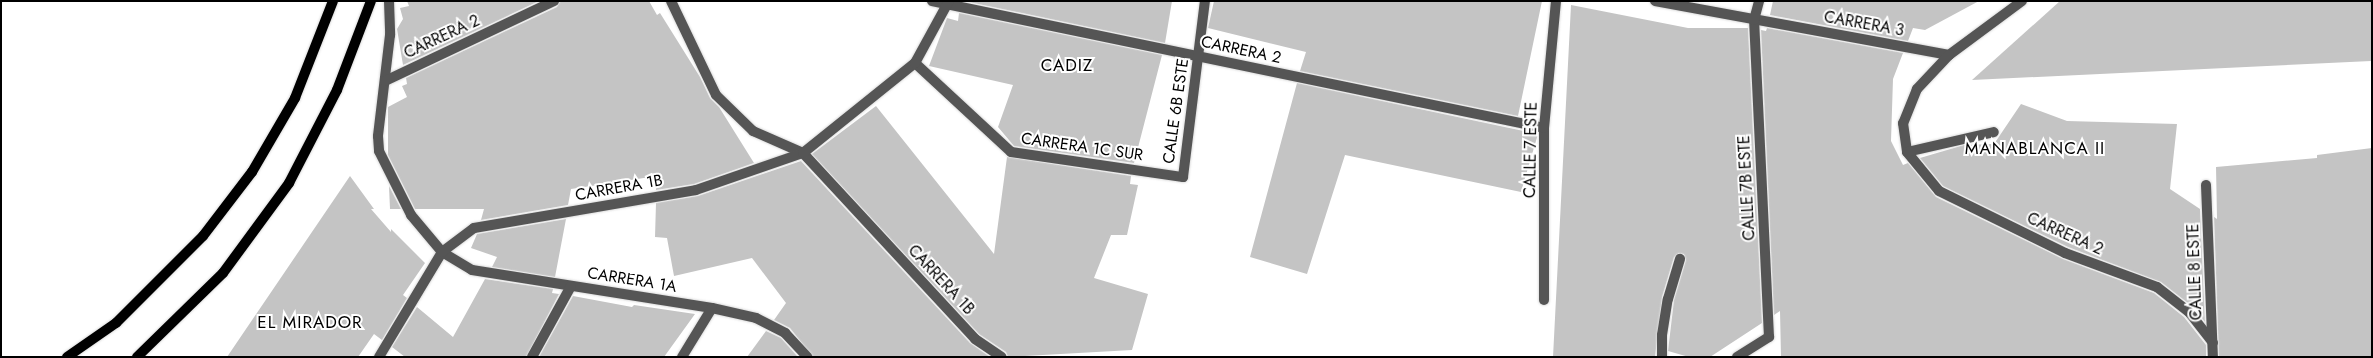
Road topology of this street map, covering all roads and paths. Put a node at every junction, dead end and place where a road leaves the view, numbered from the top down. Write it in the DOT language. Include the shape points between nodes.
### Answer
graph roads {
  1 [pos="332,1"];
  2 [pos="371,1"];
  3 [pos="389,1"];
  4 [pos="554,1"];
  5 [pos="671,1"];
  6 [pos="932,1"];
  7 [pos="1205,1"];
  8 [pos="1556,1"];
  9 [pos="1655,1"];
  10 [pos="1759,1"];
  11 [pos="2022,1"];
  12 [pos="948,2"];
  13 [pos="1691,4"];
  14 [pos="1754,20"];
  15 [pos="1949,55"];
  16 [pos="1199,57"];
  17 [pos="915,63"];
  18 [pos="385,81"];
  19 [pos="1544,128"];
  20 [pos="1994,132"];
  21 [pos="1907,151"];
  22 [pos="803,153"];
  23 [pos="1183,177"];
  24 [pos="2206,185"];
  25 [pos="442,252"];
  26 [pos="1680,259"];
  27 [pos="571,286"];
  28 [pos="1544,300"];
  29 [pos="712,308"];
  30 [pos="2213,343"];
  31 [pos="67,357"];
  32 [pos="137,357"];
  33 [pos="379,357"];
  34 [pos="532,357"];
  35 [pos="682,357"];
  36 [pos="808,357"];
  37 [pos="1002,357"];
  38 [pos="1662,357"];
  39 [pos="1737,357"];
  40 [pos="2213,357"];
  1 -- 31 [label="main road" via="295,98 252,172 203,236 116,323"];
  2 -- 32 [label="main road" via="337,90 289,183 223,273"];
  3 -- 18 [label="street, CARRERA 1A" via="390,35"];
  4 -- 18 [label="street, CARRERA 2"];
  5 -- 22 [label="street, CARRERA 1B" via="716,95 753,131"];
  6 -- 12 [label="street, CARRERA 2"];
  7 -- 16 [label="street, CALLE 6B ESTE"];
  8 -- 19 [label="street, CALLE 7 ESTE"];
  9 -- 13 [label="street, CARRERA 3"];
  10 -- 14 [label="street, CALLE 7B ESTE"];
  11 -- 15 [label="street"];
  12 -- 16 [label="street, CARRERA 2"];
  12 -- 17 [label="street, CARRERA 1B"];
  13 -- 14 [label="street, CARRERA 3"];
  14 -- 15 [label="street, CARRERA 3"];
  14 -- 39 [label="street, CALLE 7B ESTE" via="1769,337"];
  15 -- 21 [label="street" via="1917,89 1903,124"];
  16 -- 19 [label="street, CARRERA 2"];
  16 -- 23 [label="street, CALLE 6B ESTE"];
  17 -- 22 [label="street, CARRERA 1B"];
  17 -- 23 [label="street, CARRERA 1C SUR" via="1010,152"];
  18 -- 25 [label="street, CARRERA 1A" via="378,136 379,151 410,215"];
  19 -- 28 [label="street, CALLE 7 ESTE"];
  20 -- 21 [label="street"];
  21 -- 30 [label="street, CARRERA 2" via="1939,191 2065,253 2157,287 2189,312"];
  22 -- 25 [label="street, CARRERA 1B" via="696,190 474,228"];
  22 -- 37 [label="street, CARRERA 1B" via="975,339"];
  24 -- 30 [label="street, CALLE 8 ESTE"];
  25 -- 27 [label="street, CARRERA 1A" via="472,270"];
  25 -- 33 [label="street"];
  26 -- 38 [label="street" via="1668,299 1662,335"];
  27 -- 29 [label="street, CARRERA 1A"];
  27 -- 34 [label="street"];
  29 -- 35 [label="street"];
  29 -- 36 [label="street, CARRERA 1A" via="756,318 785,333"];
  30 -- 40 [label="street, CALLE 8 ESTE"];
}
